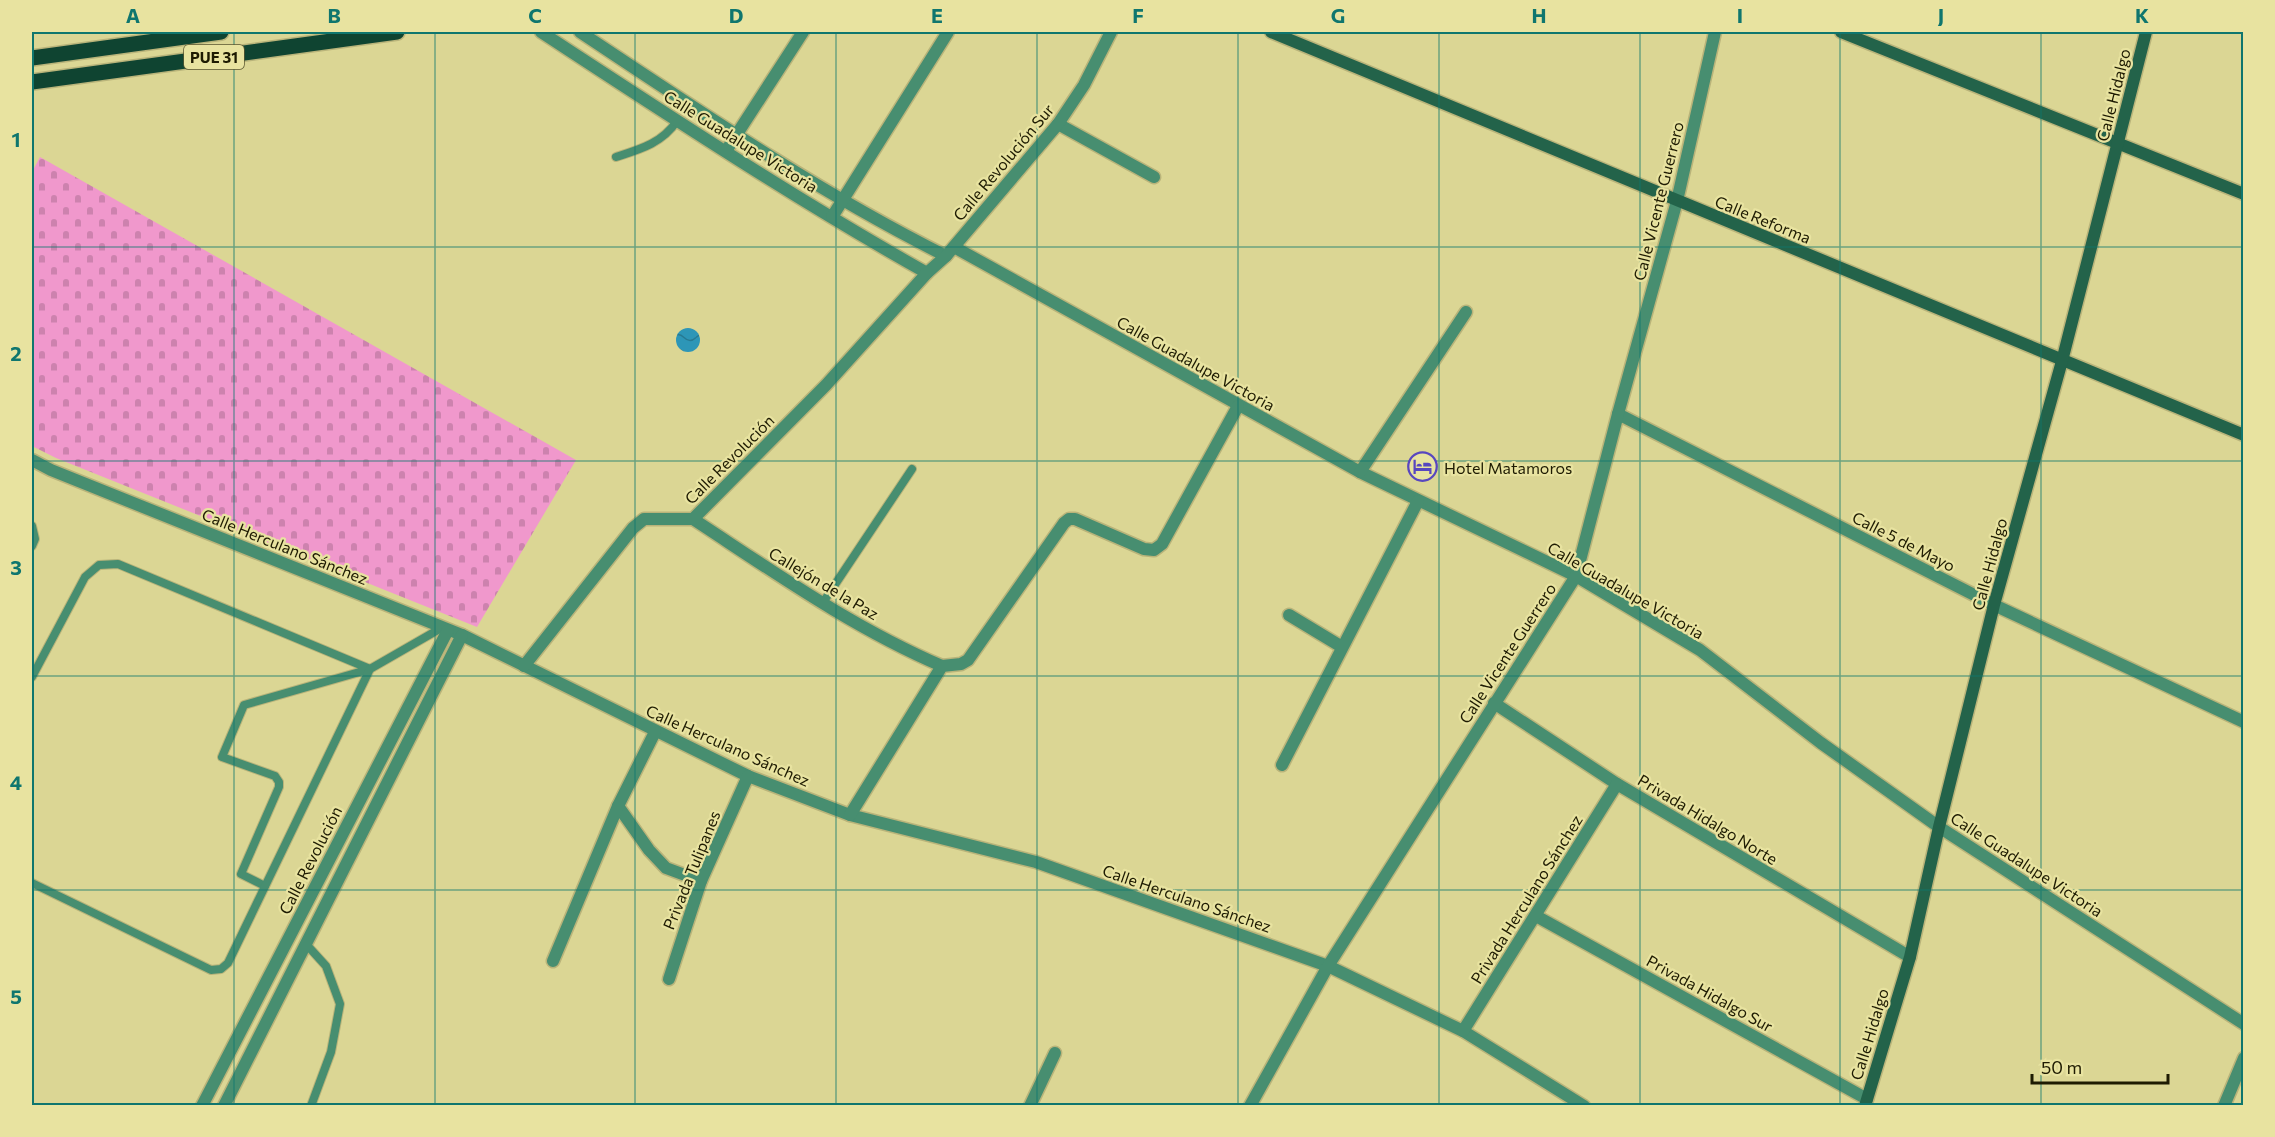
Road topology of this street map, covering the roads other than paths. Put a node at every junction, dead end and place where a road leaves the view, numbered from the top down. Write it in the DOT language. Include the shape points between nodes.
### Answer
graph roads {
  1 [pos="221,32"];
  2 [pos="397,32"];
  3 [pos="541,32"];
  4 [pos="580,32"];
  5 [pos="803,32"];
  6 [pos="948,32"];
  7 [pos="1111,32"];
  8 [pos="1271,32"];
  9 [pos="1716,32"];
  10 [pos="1841,32"];
  11 [pos="2146,32"];
  12 [pos="32,58"];
  13 [pos="32,82"];
  14 [pos="677,121"];
  15 [pos="1058,124"];
  16 [pos="735,136"];
  17 [pos="2118,144"];
  18 [pos="726,151"];
  19 [pos="616,157"];
  20 [pos="1154,177"];
  21 [pos="2244,194"];
  22 [pos="844,199"];
  23 [pos="1677,201"];
  24 [pos="832,217"];
  25 [pos="950,252"];
  26 [pos="927,273"];
  27 [pos="1466,312"];
  28 [pos="2062,361"];
  29 [pos="1238,406"];
  30 [pos="1618,414"];
  31 [pos="2244,435"];
  32 [pos="32,460"];
  33 [pos="912,469"];
  34 [pos="1360,472"];
  35 [pos="1419,501"];
  36 [pos="693,519"];
  37 [pos="32,526"];
  38 [pos="32,546"];
  39 [pos="1576,576"];
  40 [pos="822,604"];
  41 [pos="1995,605"];
  42 [pos="1288,615"];
  43 [pos="445,628"];
  44 [pos="462,635"];
  45 [pos="1342,647"];
  46 [pos="524,666"];
  47 [pos="942,666"];
  48 [pos="370,669"];
  49 [pos="32,677"];
  50 [pos="1494,703"];
  51 [pos="2244,722"];
  52 [pos="655,732"];
  53 [pos="1282,765"];
  54 [pos="748,776"];
  55 [pos="1617,784"];
  56 [pos="618,806"];
  57 [pos="850,815"];
  58 [pos="1939,827"];
  59 [pos="701,881"];
  60 [pos="32,883"];
  61 [pos="265,886"];
  62 [pos="1536,916"];
  63 [pos="306,944"];
  64 [pos="1910,957"];
  65 [pos="553,961"];
  66 [pos="1328,966"];
  67 [pos="669,979"];
  68 [pos="251,1007"];
  69 [pos="270,1015"];
  70 [pos="2244,1024"];
  71 [pos="1463,1031"];
  72 [pos="1055,1053"];
  73 [pos="2244,1058"];
  74 [pos="1866,1102"];
  75 [pos="202,1106"];
  76 [pos="225,1106"];
  77 [pos="311,1106"];
  78 [pos="1030,1106"];
  79 [pos="1250,1106"];
  80 [pos="1584,1106"];
  81 [pos="2224,1106"];
  1 -- 12 [label="main road, PUE 31"];
  2 -- 13 [label="main road, PUE 31"];
  3 -- 14 [label="street, Calle Guadalupe Victoria"];
  4 -- 16 [label="street, Calle Guadalupe Victoria"];
  5 -- 16 [label="street"];
  6 -- 22 [label="street"];
  7 -- 15 [label="street, Calle Revolución Sur" via="1084,85"];
  8 -- 23 [label="street, Calle Reforma"];
  9 -- 23 [label="street, Calle Vicente Guerrero"];
  10 -- 17 [label="street"];
  11 -- 17 [label="street, Calle Hidalgo"];
  14 -- 18 [label="street, Calle Guadalupe Victoria"];
  14 -- 19 [label="lane" via="648,147"];
  15 -- 20 [label="street"];
  15 -- 25 [label="street, Calle Revolución Sur"];
  16 -- 18 [label="street"];
  16 -- 22 [label="street, Calle Guadalupe Victoria"];
  17 -- 21 [label="street"];
  17 -- 28 [label="street, Calle Hidalgo"];
  18 -- 24 [label="street, Calle Guadalupe Victoria"];
  22 -- 24 [label="street"];
  22 -- 25 [label="street, Calle Guadalupe Victoria" via="906,236"];
  23 -- 28 [label="street, Calle Reforma"];
  23 -- 30 [label="street, Calle Vicente Guerrero"];
  24 -- 26 [label="street, Calle Guadalupe Victoria"];
  25 -- 26 [label="street, Calle Revolución Sur"];
  25 -- 29 [label="street, Calle Guadalupe Victoria"];
  26 -- 36 [label="street, Calle Revolución" via="826,385"];
  27 -- 34 [label="street"];
  28 -- 31 [label="street, Calle Reforma"];
  28 -- 41 [label="street, Calle Hidalgo"];
  29 -- 34 [label="street, Calle Guadalupe Victoria"];
  29 -- 47 [label="street" via="1162,544 1154,550 1144,549 1069,519 968,660"];
  30 -- 39 [label="street, Calle Vicente Guerrero"];
  30 -- 41 [label="street, Calle 5 de Mayo"];
  32 -- 43 [label="street, Calle Herculano Sánchez"];
  33 -- 40 [label="lane"];
  34 -- 35 [label="street, Calle Guadalupe Victoria"];
  35 -- 39 [label="street, Calle Guadalupe Victoria"];
  35 -- 45 [label="street"];
  36 -- 40 [label="street, Callejón de la Paz"];
  36 -- 46 [label="street, Calle Revolución" via="644,519 633,528"];
  37 -- 38 [label="lane"];
  39 -- 50 [label="street, Calle Vicente Guerrero"];
  39 -- 58 [label="street, Calle Guadalupe Victoria" via="1700,650"];
  40 -- 47 [label="street, Callejón de la Paz"];
  41 -- 51 [label="street, Calle 5 de Mayo"];
  41 -- 58 [label="street, Calle Hidalgo"];
  42 -- 45 [label="street"];
  43 -- 44 [label="street, Calle Herculano Sánchez"];
  43 -- 48 [label="lane"];
  43 -- 68 [label="street, Calle Revolución"];
  44 -- 46 [label="street, Calle Herculano Sánchez"];
  44 -- 63 [label="street, Calle Revolución"];
  45 -- 53 [label="street"];
  46 -- 52 [label="street, Calle Herculano Sánchez"];
  47 -- 57 [label="street"];
  48 -- 49 [label="lane" via="118,564 99,565 85,577"];
  48 -- 61 [label="lane"];
  48 -- 61 [label="lane" via="244,705 222,757 275,776 279,782 241,874"];
  50 -- 55 [label="street, Privada Hidalgo Norte"];
  50 -- 66 [label="street, Calle Vicente Guerrero"];
  52 -- 54 [label="street, Calle Herculano Sánchez"];
  52 -- 56 [label="street"];
  54 -- 57 [label="street, Calle Herculano Sánchez"];
  54 -- 59 [label="street, Privada Tulipanes"];
  55 -- 62 [label="street, Privada Herculano Sánchez"];
  55 -- 64 [label="street, Privada Hidalgo Norte"];
  56 -- 59 [label="street" via="648,850 666,868"];
  56 -- 65 [label="street"];
  57 -- 66 [label="street, Calle Herculano Sánchez" via="1036,862"];
  58 -- 64 [label="street, Calle Hidalgo"];
  58 -- 70 [label="street, Calle Guadalupe Victoria"];
  59 -- 67 [label="street, Privada Tulipanes"];
  60 -- 61 [label="lane" via="211,970 228,963"];
  62 -- 71 [label="street, Privada Herculano Sánchez"];
  62 -- 74 [label="street, Privada Hidalgo Sur"];
  63 -- 69 [label="street, Calle Revolución"];
  63 -- 77 [label="lane" via="326,966 340,1004 331,1052"];
  64 -- 74 [label="street, Calle Hidalgo"];
  66 -- 71 [label="street, Calle Herculano Sánchez"];
  66 -- 79 [label="street, Calle Vicente Guerrero"];
  68 -- 69 [label="street"];
  68 -- 75 [label="street, Calle Revolución"];
  69 -- 76 [label="street, Calle Revolución"];
  71 -- 80 [label="street, Calle Herculano Sánchez"];
  72 -- 78 [label="street"];
  73 -- 81 [label="street"];
}
